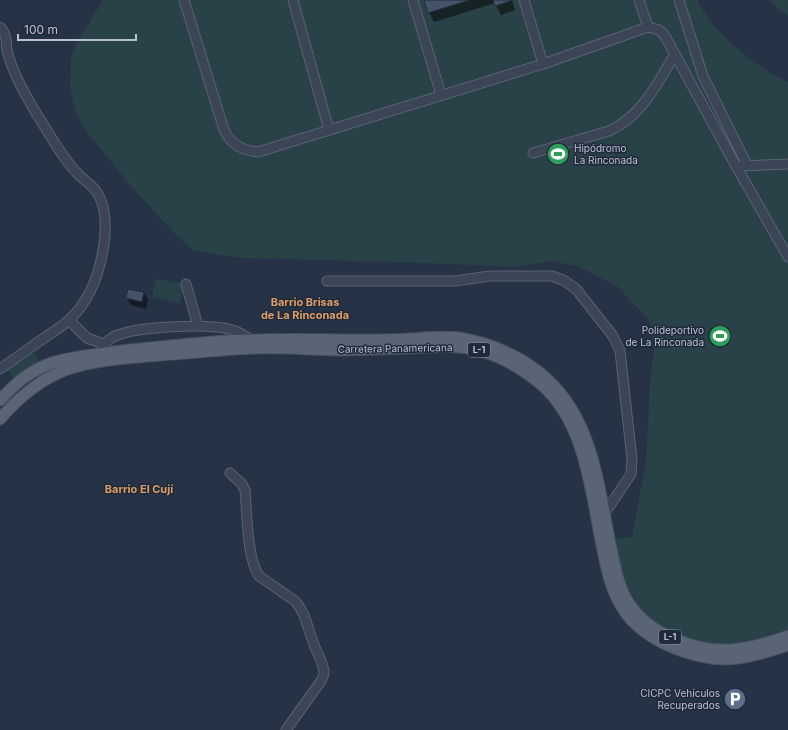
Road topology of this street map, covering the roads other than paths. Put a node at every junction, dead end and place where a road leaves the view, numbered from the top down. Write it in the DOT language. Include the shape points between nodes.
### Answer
graph roads {
  1 [pos="184,0"];
  2 [pos="293,0"];
  3 [pos="413,0"];
  4 [pos="524,0"];
  5 [pos="640,0"];
  6 [pos="680,0"];
  7 [pos="648,27"];
  8 [pos="0,28"];
  9 [pos="675,54"];
  10 [pos="543,64"];
  11 [pos="441,95"];
  12 [pos="329,130"];
  13 [pos="533,153"];
  14 [pos="788,164"];
  15 [pos="747,165"];
  16 [pos="736,166"];
  17 [pos="788,257"];
  18 [pos="327,281"];
  19 [pos="186,284"];
  20 [pos="69,320"];
  21 [pos="198,326"];
  22 [pos="252,340"];
  23 [pos="102,349"];
  24 [pos="0,369"];
  25 [pos="0,400"];
  26 [pos="0,419"];
  27 [pos="230,473"];
  28 [pos="605,513"];
  29 [pos="788,636"];
  30 [pos="788,645"];
  31 [pos="286,730"];
  1 -- 12 [label="street" via="228,138 247,151 258,152"];
  2 -- 12 [label="street"];
  3 -- 11 [label="street"];
  4 -- 10 [label="street"];
  5 -- 7 [label="street"];
  6 -- 15 [label="street" via="703,76"];
  7 -- 9 [label="street" via="663,32"];
  7 -- 10 [label="street"];
  8 -- 20 [label="street" via="3,30 10,59 26,96 59,149 79,176 88,182 98,195 103,207 106,234 97,276 86,300"];
  9 -- 13 [label="street" via="645,104 619,126"];
  9 -- 16 [label="street"];
  10 -- 11 [label="street"];
  11 -- 12 [label="street"];
  14 -- 15 [label="street"];
  15 -- 16 [label="street"];
  16 -- 17 [label="street"];
  18 -- 28 [label="street" via="455,281 490,276 552,276 576,289 613,336 620,351 632,459 631,474"];
  19 -- 21 [label="street"];
  20 -- 23 [label="street"];
  20 -- 24 [label="street"];
  21 -- 22 [label="street" via="234,330"];
  21 -- 23 [label="street" via="136,330 112,338"];
  22 -- 23 [label="main road, Carretera Panamericana / L-1"];
  22 -- 28 [label="main road, Carretera Panamericana / L-1" via="441,337 501,348 548,379 574,413 588,443"];
  23 -- 25 [label="main road, Carretera Panamericana / L-1" via="30,373"];
  26 -- 30 [label="main road, Carretera Panamericana / L-1" via="27,391 47,378 96,362 256,348 346,350 438,346 480,350 509,362 541,384 574,428 592,492 609,578 615,595 630,618 665,644 696,656 713,659 744,658"];
  27 -- 31 [label="street" via="245,490 251,557 256,571 304,612 324,668 321,681"];
  28 -- 29 [label="main road, Carretera Panamericana / L-1" via="610,546 623,592 636,612 662,634 684,644 713,651 767,644"];
}
